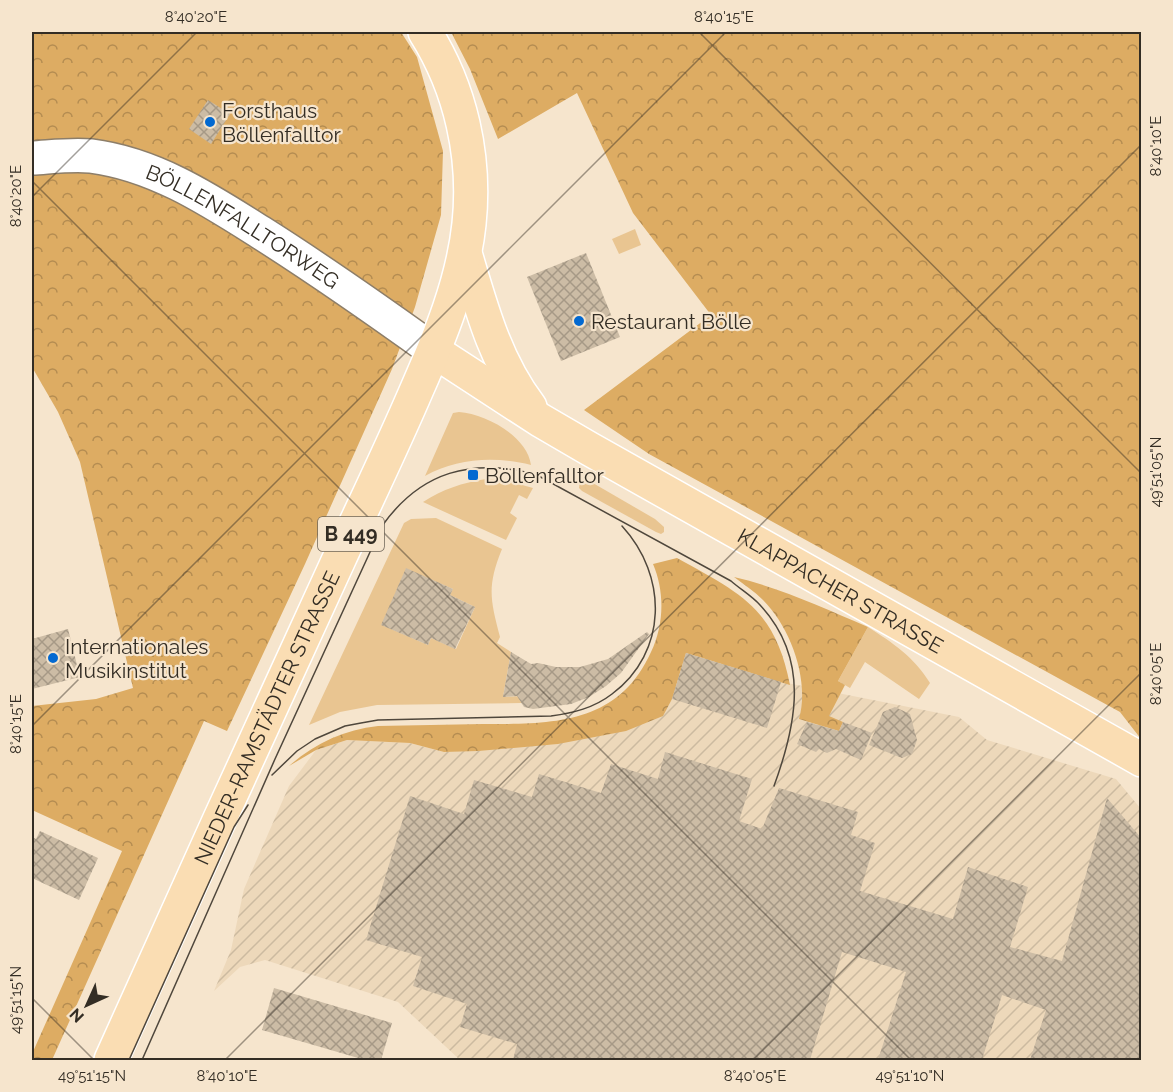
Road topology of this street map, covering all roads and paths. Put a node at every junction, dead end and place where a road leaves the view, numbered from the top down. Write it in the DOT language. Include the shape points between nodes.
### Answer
graph roads {
  1 [pos="425,32"];
  2 [pos="32,158"];
  3 [pos="465,253"];
  4 [pos="434,351"];
  5 [pos="540,420"];
  6 [pos="1142,760"];
  7 [pos="111,1060"];
  1 -- 3 [label="main road, NIEDER-RAMSTÄDTER STRASSE / B 449" via="448,74 470,154 470,223"];
  2 -- 4 [label="street, BÖLLENFALLTORWEG" via="90,156 172,180 321,271"];
  3 -- 4 [label="main road, NIEDER-RAMSTÄDTER STRASSE / B 449"];
  3 -- 5 [label="main road, KLAPPACHER STRASSE" via="486,324 505,370"];
  4 -- 5 [label="main road, KLAPPACHER STRASSE"];
  4 -- 7 [label="main road, NIEDER-RAMSTÄDTER STRASSE / B 449"];
  5 -- 6 [label="main road, KLAPPACHER STRASSE"];
}
